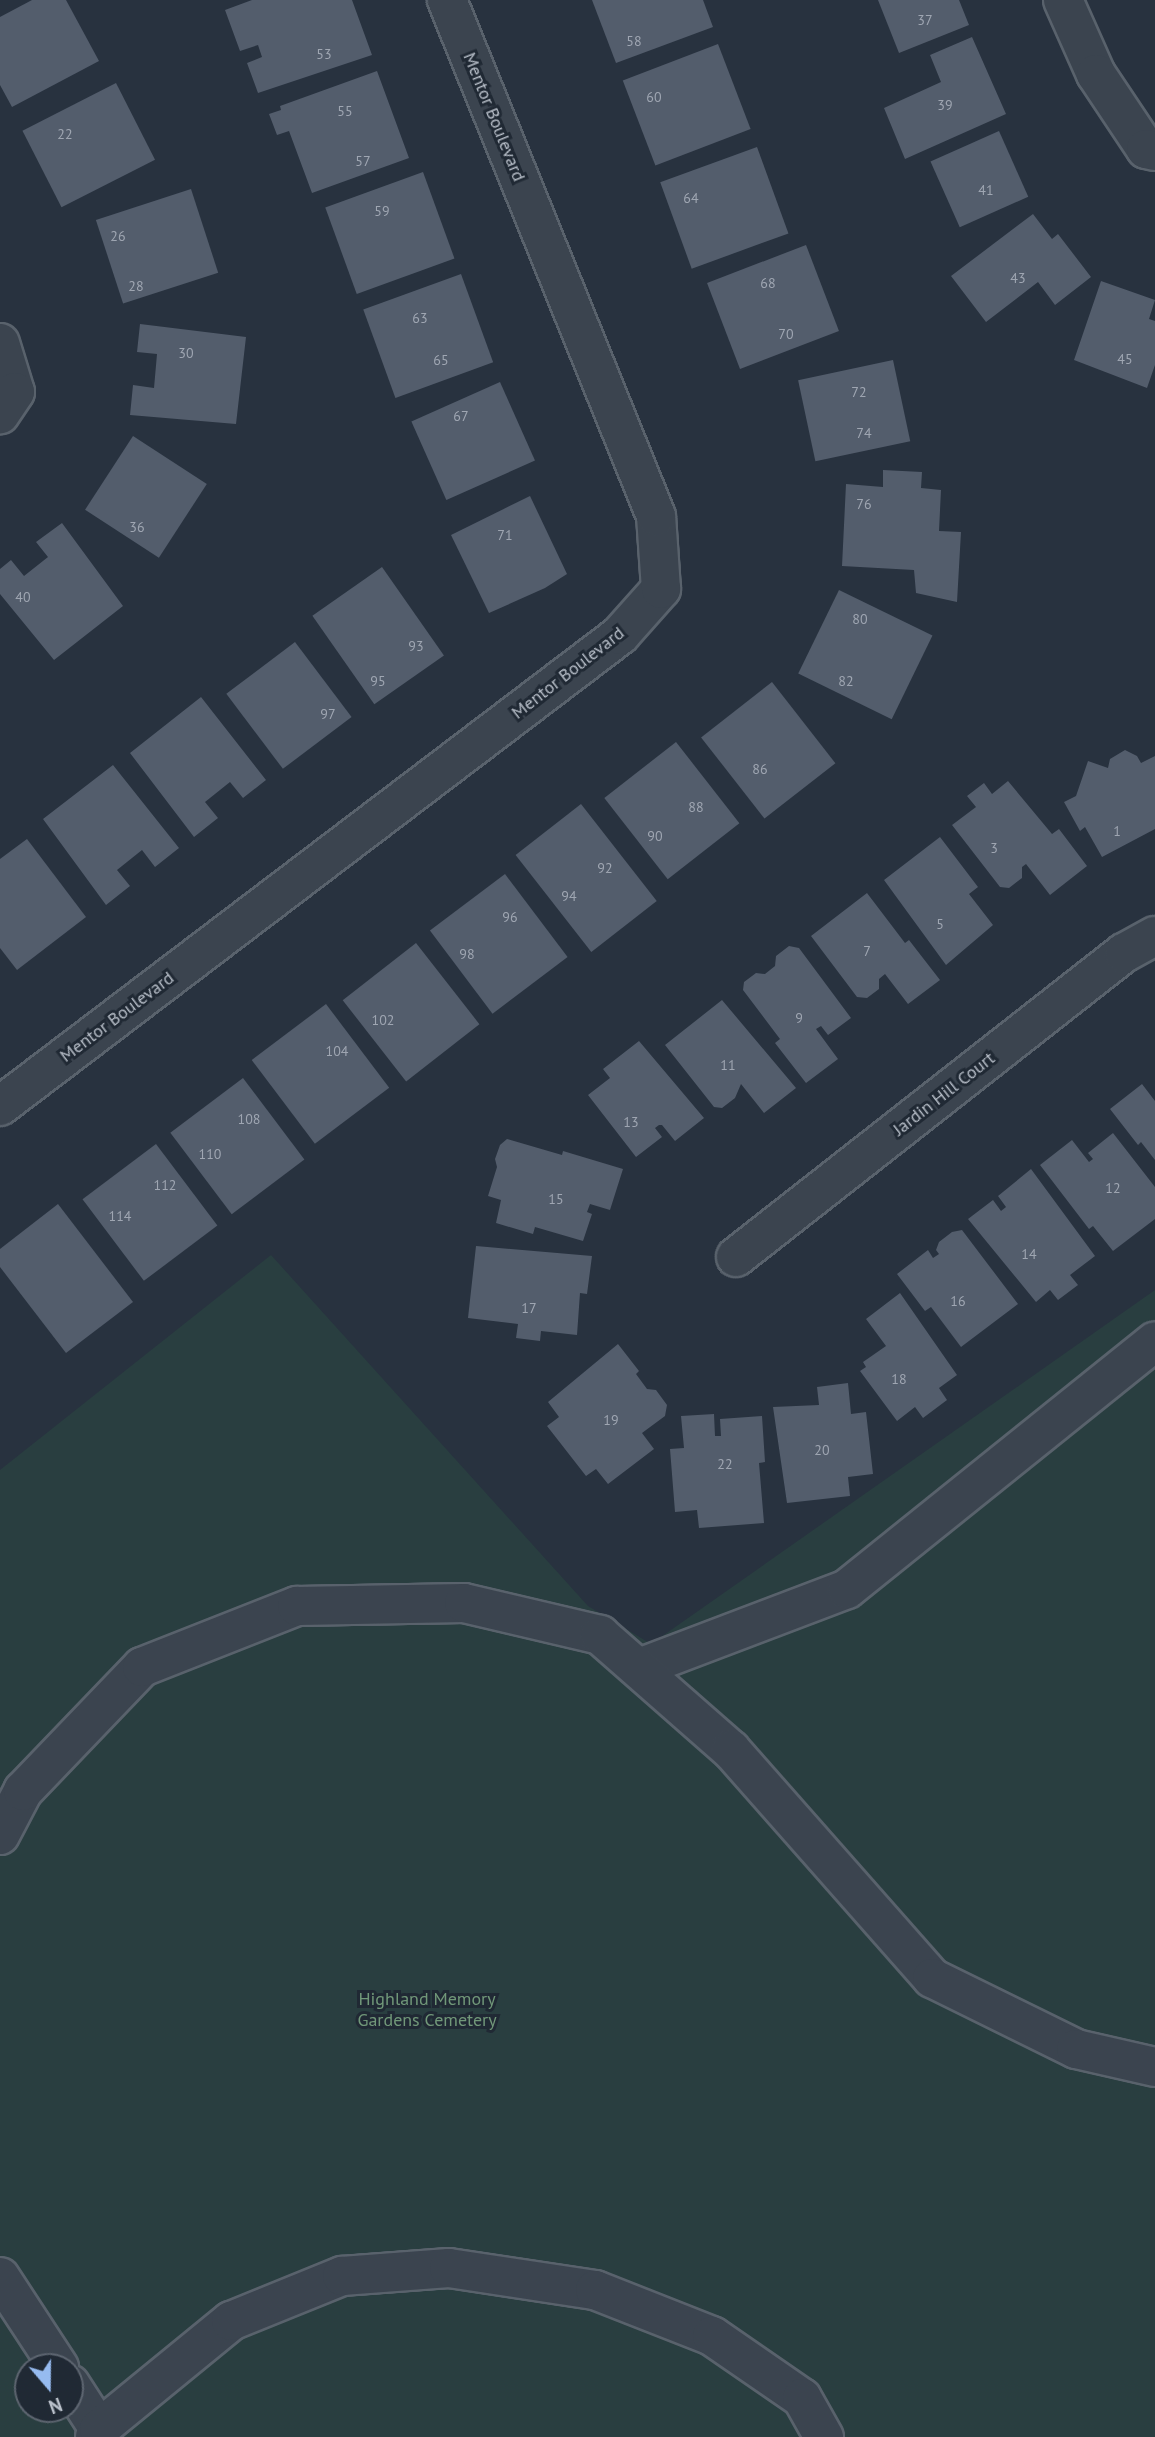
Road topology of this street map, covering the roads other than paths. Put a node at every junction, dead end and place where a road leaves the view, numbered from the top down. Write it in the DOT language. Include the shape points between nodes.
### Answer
graph roads {
  1 [pos="447,0"];
  2 [pos="1062,0"];
  3 [pos="1155,151"];
  4 [pos="0,343"];
  5 [pos="0,414"];
  6 [pos="1155,936"];
  7 [pos="0,1106"];
  8 [pos="736,1257"];
  9 [pos="1155,1341"];
  10 [pos="639,1668"];
  11 [pos="0,1835"];
  12 [pos="1155,2067"];
  13 [pos="0,2277"];
  14 [pos="50,2353"];
  15 [pos="84,2409"];
  16 [pos="97,2433"];
  17 [pos="824,2437"];
  1 -- 7 [label="street, Mentor Boulevard" via="656,516 661,589 620,635"];
  2 -- 3 [label="street" via="1097,74 1146,149"];
  4 -- 5 [label="street" via="15,393"];
  6 -- 8 [label="street, Jardin Hill Court" via="1125,953"];
  9 -- 10 [label="street" via="847,1590"];
  10 -- 11 [label="street" via="600,1635 464,1603 297,1606 142,1667 23,1791"];
  10 -- 12 [label="street" via="731,1750 932,1978 1076,2049"];
  13 -- 14 [label="street"];
  15 -- 16 [label="street"];
  16 -- 17 [label="street" via="231,2321 342,2276 449,2268 594,2290 712,2336 802,2398"];
}
